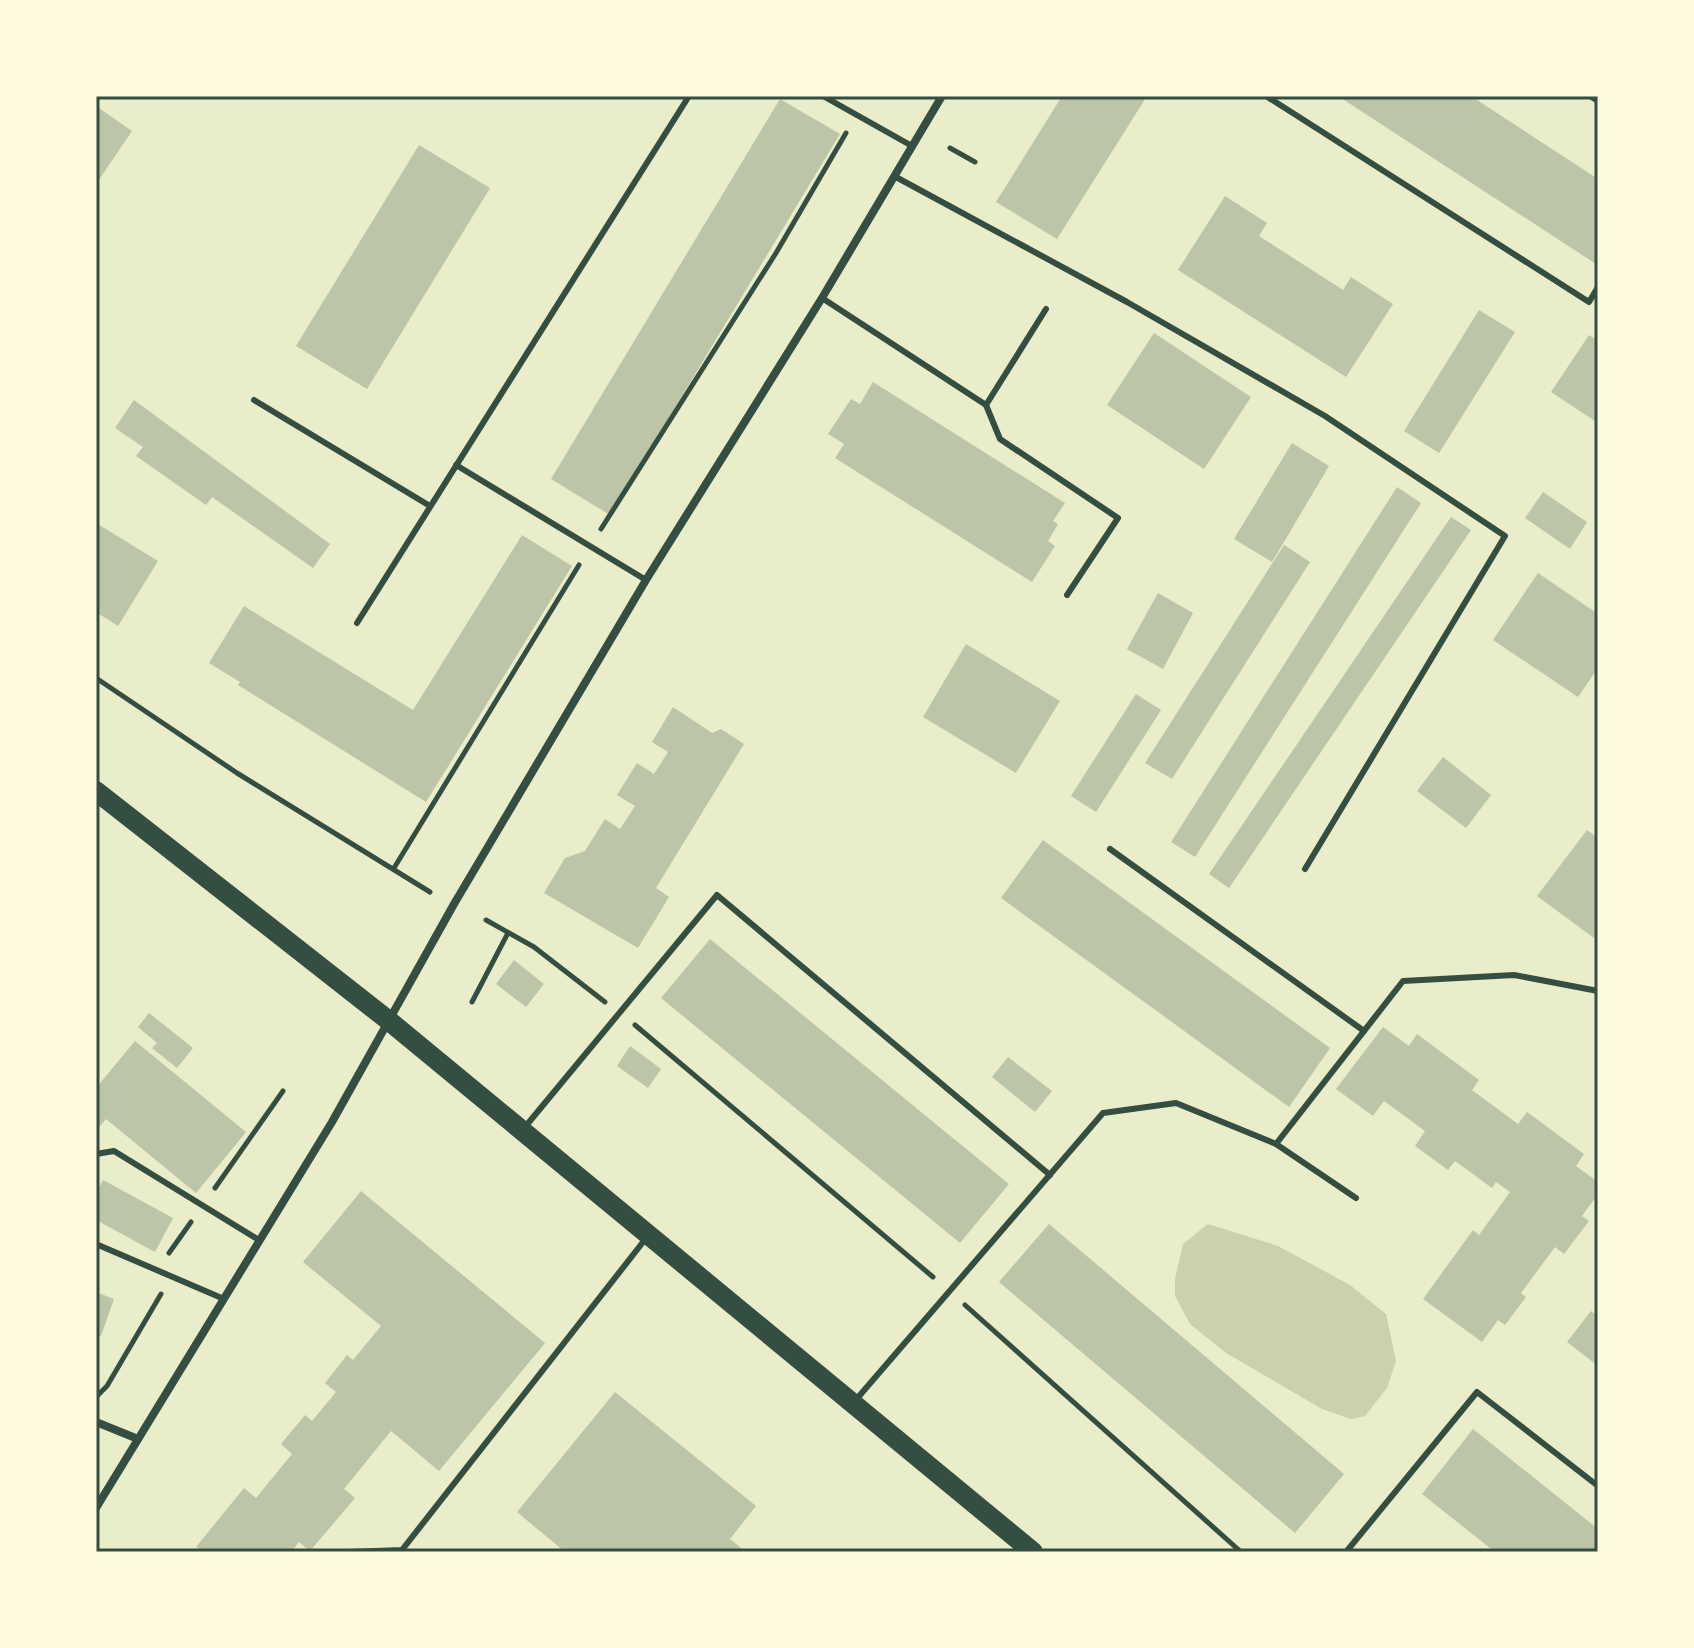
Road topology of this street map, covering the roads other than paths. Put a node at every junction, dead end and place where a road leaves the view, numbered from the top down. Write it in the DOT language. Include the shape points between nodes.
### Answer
graph roads {
  1 [pos="689,96"];
  2 [pos="823,96"];
  3 [pos="941,96"];
  4 [pos="1266,96"];
  5 [pos="1592,96"];
  6 [pos="1598,100"];
  7 [pos="912,146"];
  8 [pos="894,176"];
  9 [pos="1598,287"];
  10 [pos="822,298"];
  11 [pos="1046,309"];
  12 [pos="254,400"];
  13 [pos="986,405"];
  14 [pos="456,465"];
  15 [pos="430,506"];
  16 [pos="646,580"];
  17 [pos="1067,595"];
  18 [pos="357,623"];
  19 [pos="96,791"];
  20 [pos="1110,849"];
  21 [pos="1305,869"];
  22 [pos="1598,991"];
  23 [pos="388,1020"];
  24 [pos="1364,1031"];
  25 [pos="522,1130"];
  26 [pos="1276,1144"];
  27 [pos="96,1154"];
  28 [pos="1050,1175"];
  29 [pos="1356,1198"];
  30 [pos="649,1234"];
  31 [pos="259,1240"];
  32 [pos="96,1244"];
  33 [pos="224,1299"];
  34 [pos="852,1405"];
  35 [pos="96,1422"];
  36 [pos="138,1439"];
  37 [pos="1598,1486"];
  38 [pos="96,1508"];
  39 [pos="349,1552"];
  40 [pos="1033,1552"];
  41 [pos="1346,1552"];
  1 -- 14 [label="lane"];
  2 -- 7 [label="lane"];
  3 -- 7 [label="street"];
  4 -- 9 [label="lane" via="1589,302"];
  5 -- 6 [label="street"];
  7 -- 8 [label="street"];
  8 -- 10 [label="street"];
  8 -- 21 [label="lane" via="1325,416 1505,536"];
  10 -- 13 [label="lane"];
  10 -- 16 [label="street"];
  11 -- 13 [label="lane"];
  12 -- 15 [label="lane"];
  13 -- 17 [label="lane" via="1000,439 1118,518"];
  14 -- 15 [label="lane"];
  14 -- 16 [label="lane"];
  15 -- 18 [label="lane"];
  16 -- 23 [label="street"];
  19 -- 23 [label="main road"];
  20 -- 24 [label="lane"];
  22 -- 24 [label="lane" via="1514,975 1403,981"];
  23 -- 25 [label="main road"];
  23 -- 31 [label="street"];
  24 -- 26 [label="lane"];
  25 -- 28 [label="lane" via="717,895"];
  25 -- 30 [label="main road"];
  26 -- 28 [label="lane" via="1176,1103 1103,1113"];
  26 -- 29 [label="lane"];
  27 -- 31 [label="lane" via="114,1151"];
  28 -- 34 [label="lane"];
  30 -- 34 [label="main road"];
  30 -- 39 [label="lane" via="402,1550"];
  31 -- 33 [label="street"];
  32 -- 33 [label="lane"];
  33 -- 36 [label="street"];
  34 -- 40 [label="main road"];
  35 -- 36 [label="street"];
  36 -- 38 [label="street"];
  37 -- 41 [label="lane" via="1477,1392"];
}
